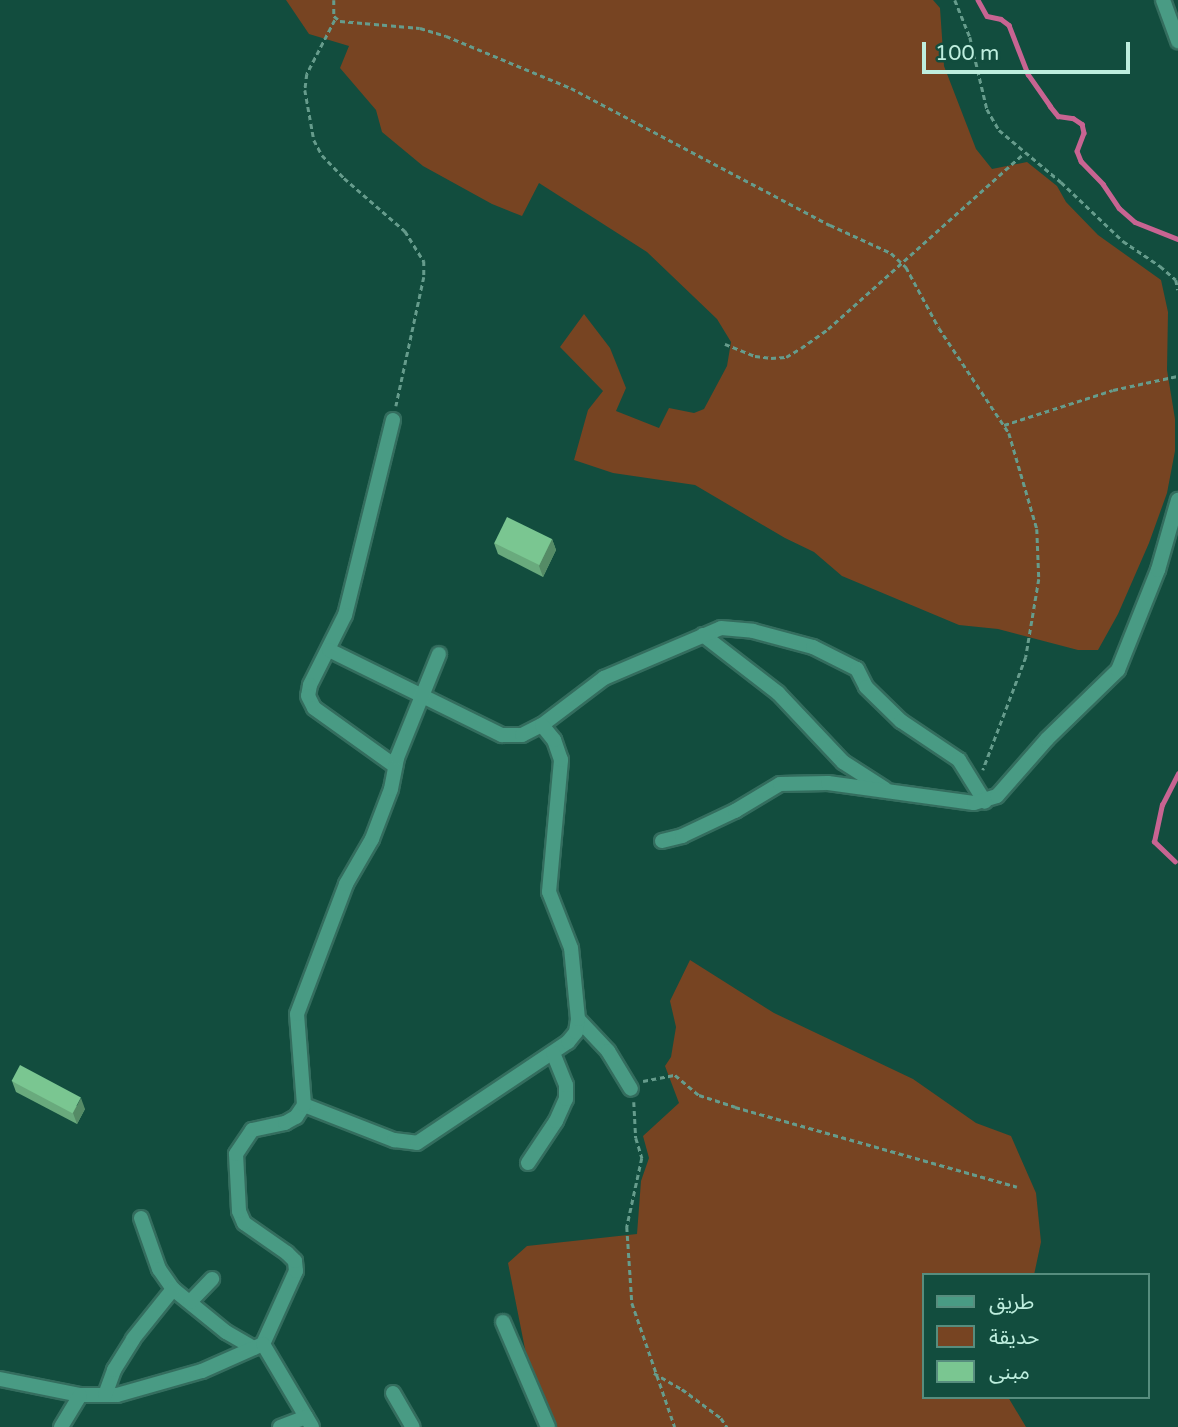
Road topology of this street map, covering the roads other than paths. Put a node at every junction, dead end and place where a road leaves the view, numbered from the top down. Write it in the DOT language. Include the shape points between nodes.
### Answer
graph roads {
  1 [pos="1163,0"];
  2 [pos="1178,41"];
  3 [pos="393,420"];
  4 [pos="1178,500"];
  5 [pos="703,635"];
  6 [pos="329,650"];
  7 [pos="439,654"];
  8 [pos="423,698"];
  9 [pos="542,725"];
  10 [pos="395,766"];
  11 [pos="888,791"];
  12 [pos="985,802"];
  13 [pos="662,841"];
  14 [pos="578,1019"];
  15 [pos="553,1052"];
  16 [pos="631,1089"];
  17 [pos="304,1105"];
  18 [pos="528,1163"];
  19 [pos="141,1218"];
  20 [pos="212,1279"];
  21 [pos="173,1289"];
  22 [pos="190,1302"];
  23 [pos="503,1322"];
  24 [pos="258,1346"];
  25 [pos="0,1379"];
  26 [pos="393,1393"];
  27 [pos="80,1395"];
  28 [pos="105,1395"];
  29 [pos="309,1422"];
  30 [pos="411,1426"];
  31 [pos="61,1427"];
  32 [pos="280,1427"];
  33 [pos="548,1427"];
  1 -- 2 [label="street"];
  3 -- 6 [label="street" via="345,615"];
  4 -- 12 [label="street" via="1158,570 1118,670 997,796"];
  5 -- 9 [label="street" via="604,678"];
  5 -- 11 [label="street" via="778,693 843,762"];
  5 -- 12 [label="street" via="721,628 753,631 813,647 857,669 873,694 901,721 959,760"];
  6 -- 8 [label="street"];
  6 -- 10 [label="street" via="310,685 309,702"];
  7 -- 8 [label="street"];
  8 -- 9 [label="street" via="502,735 522,735"];
  8 -- 10 [label="street"];
  9 -- 14 [label="street" via="561,760 549,892 571,948"];
  10 -- 17 [label="street" via="372,839 346,884 297,1014"];
  11 -- 12 [label="street"];
  11 -- 13 [label="street" via="828,783 780,784 735,811"];
  14 -- 15 [label="street" via="576,1032"];
  14 -- 16 [label="street" via="608,1051"];
  15 -- 17 [label="street" via="417,1143 394,1140"];
  15 -- 18 [label="street" via="566,1085 566,1099"];
  17 -- 24 [label="street" via="285,1123 251,1130 236,1154 239,1211 244,1223 295,1261 296,1271"];
  19 -- 21 [label="street" via="159,1269"];
  20 -- 22 [label="street"];
  21 -- 22 [label="street"];
  21 -- 28 [label="street" via="133,1339"];
  22 -- 24 [label="street" via="226,1332"];
  23 -- 33 [label="street"];
  24 -- 28 [label="street" via="202,1371 152,1387"];
  24 -- 29 [label="street"];
  25 -- 27 [label="street"];
  26 -- 30 [label="street"];
  27 -- 28 [label="street"];
  27 -- 31 [label="street"];
  29 -- 32 [label="street"];
}
